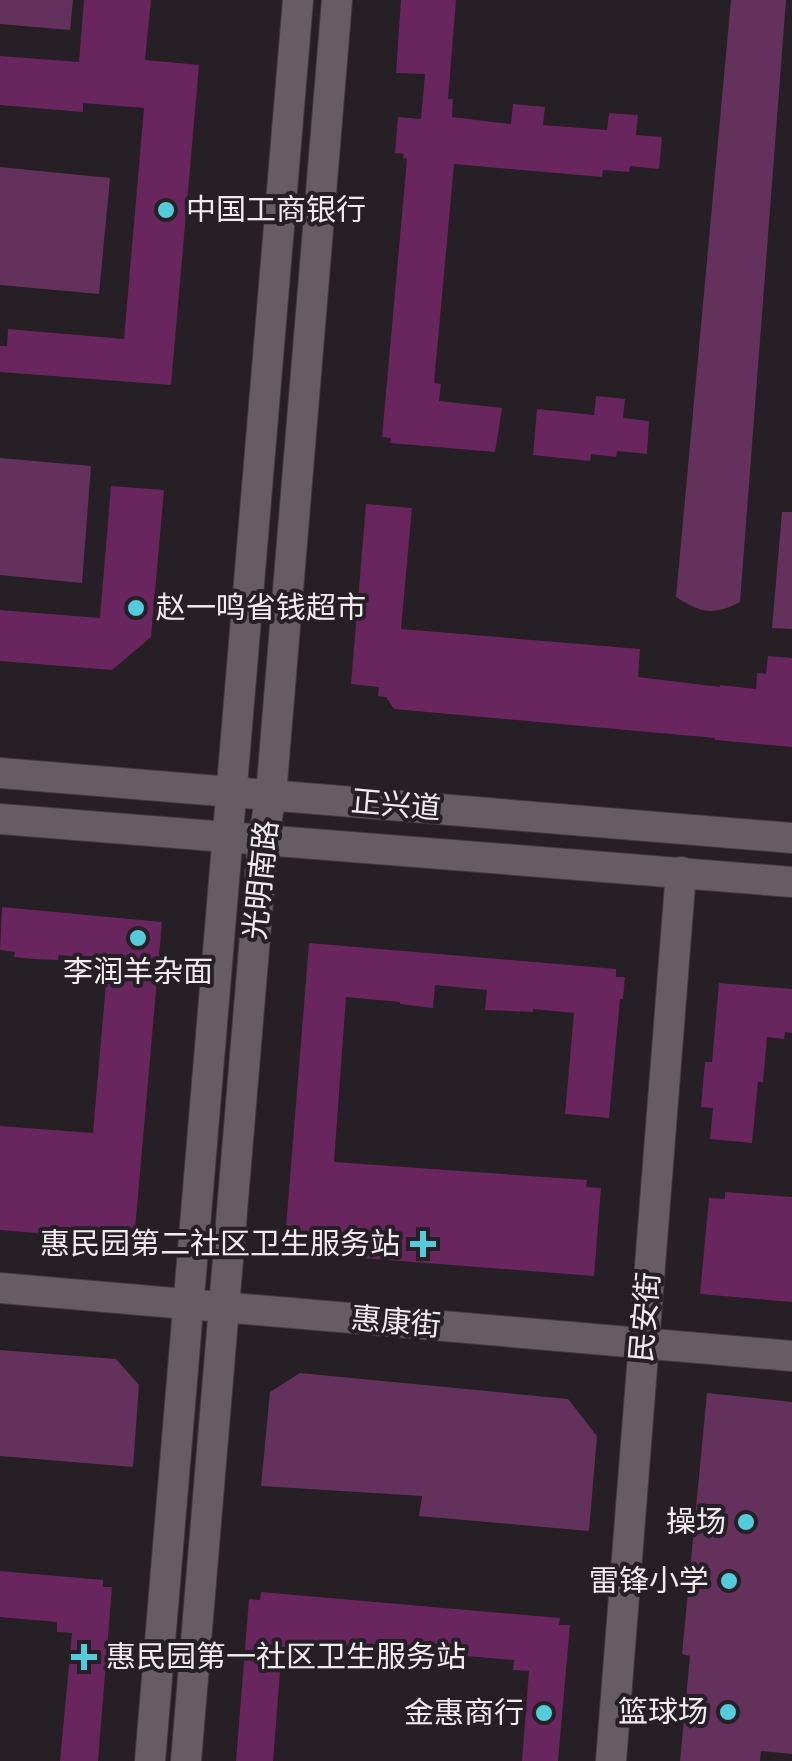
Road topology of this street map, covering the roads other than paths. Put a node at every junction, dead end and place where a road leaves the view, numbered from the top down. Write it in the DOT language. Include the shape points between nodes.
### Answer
graph roads {
  1 [pos="298,0"];
  2 [pos="337,0"];
  3 [pos="0,773"];
  4 [pos="231,791"];
  5 [pos="271,794"];
  6 [pos="0,819"];
  7 [pos="227,837"];
  8 [pos="792,838"];
  9 [pos="263,842"];
  10 [pos="681,872"];
  11 [pos="792,882"];
  12 [pos="0,1288"];
  13 [pos="189,1305"];
  14 [pos="223,1308"];
  15 [pos="642,1343"];
  16 [pos="792,1356"];
  17 [pos="150,1761"];
  18 [pos="186,1761"];
  19 [pos="610,1761"];
  1 -- 4 [label="main road, 光明南路"];
  2 -- 5 [label="main road, 光明南路"];
  3 -- 4 [label="main road, 正兴道"];
  4 -- 5 [label="main road, 正兴道"];
  4 -- 7 [label="main road, 光明南路"];
  5 -- 8 [label="main road, 正兴道"];
  5 -- 9 [label="main road, 光明南路"];
  6 -- 7 [label="main road, 正兴道"];
  7 -- 9 [label="main road, 正兴道"];
  7 -- 13 [label="main road, 光明南路"];
  9 -- 10 [label="main road, 正兴道"];
  9 -- 14 [label="main road, 光明南路"];
  10 -- 11 [label="main road, 正兴道"];
  10 -- 15 [label="main road, 民安街"];
  12 -- 13 [label="main road, 惠康街"];
  13 -- 14 [label="main road, 惠康街"];
  13 -- 17 [label="main road, 光明南路"];
  14 -- 15 [label="main road, 惠康街"];
  14 -- 18 [label="main road, 光明南路"];
  15 -- 16 [label="main road, 惠康街"];
  15 -- 19 [label="main road, 民安街"];
}
